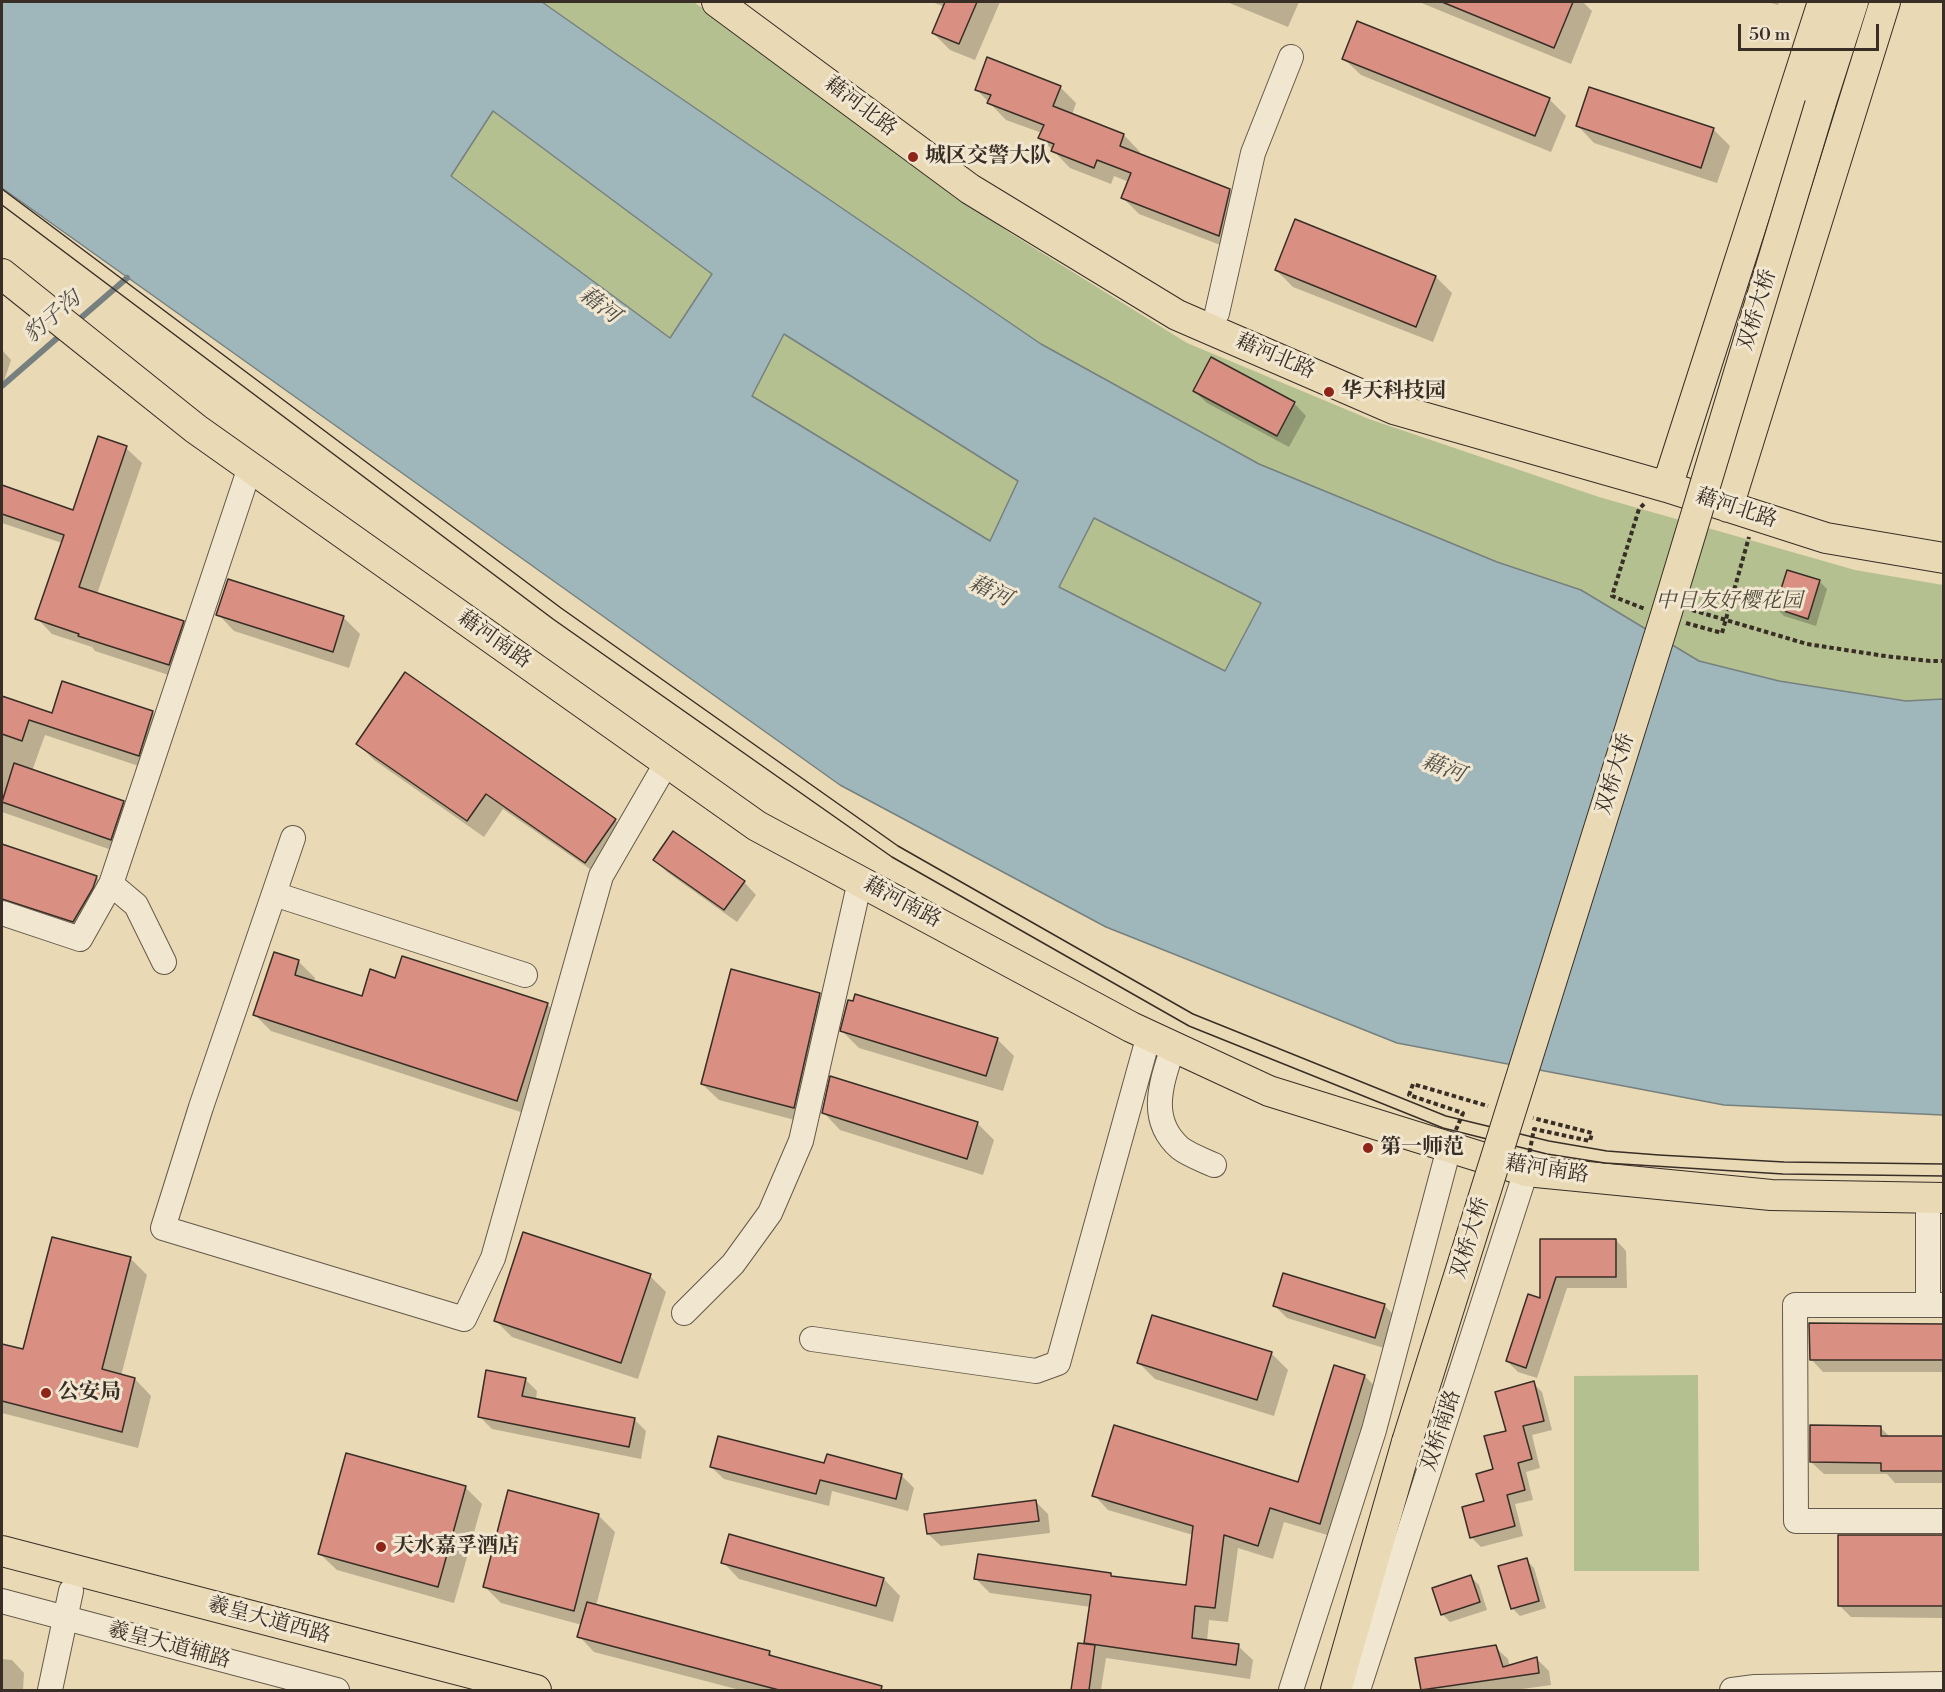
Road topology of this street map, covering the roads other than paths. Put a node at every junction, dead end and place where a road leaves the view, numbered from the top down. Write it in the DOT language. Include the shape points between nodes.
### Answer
graph roads {
  1 [pos="717,2"];
  2 [pos="748,2"];
  3 [pos="1823,2"];
  4 [pos="1853,2"];
  5 [pos="1885,2"];
  6 [pos="1291,57"];
  7 [pos="2,274"];
  8 [pos="1218,313"];
  9 [pos="250,467"];
  10 [pos="1669,478"];
  11 [pos="1731,498"];
  12 [pos="1944,537"];
  13 [pos="1944,558"];
  14 [pos="666,762"];
  15 [pos="293,838"];
  16 [pos="860,881"];
  17 [pos="111,884"];
  18 [pos="274,894"];
  19 [pos="2,914"];
  20 [pos="164,962"];
  21 [pos="525,975"];
  22 [pos="1161,1041"];
  23 [pos="1451,1142"];
  24 [pos="1527,1165"];
  25 [pos="1214,1166"];
  26 [pos="1936,1198"];
  27 [pos="1936,1305"];
  28 [pos="684,1313"];
  29 [pos="812,1339"];
  30 [pos="1944,1521"];
  31 [pos="2,1551"];
  32 [pos="2,1573"];
  33 [pos="2,1601"];
  34 [pos="68,1604"];
  35 [pos="1944,1684"];
  36 [pos="50,1690"];
  37 [pos="337,1690"];
  38 [pos="454,1690"];
  39 [pos="536,1690"];
  40 [pos="1291,1690"];
  41 [pos="1336,1690"];
  42 [pos="1358,1690"];
  43 [pos="1732,1690"];
  1 -- 10 [label="main road, 藉河北路" via="970,189 1177,315 1394,409"];
  2 -- 8 [label="main road, 藉河北路" via="980,174 1185,299"];
  3 -- 10 [label="main road"];
  4 -- 41 [label="main road, 双桥大桥, bridge" via="1820,105 1678,613 1510,1113 1407,1442"];
  5 -- 11 [label="main road"];
  6 -- 8 [label="street" via="1253,153"];
  7 -- 9 [label="main road, 藉河南路" via="196,429"];
  8 -- 10 [label="main road, 藉河北路" via="1400,392"];
  9 -- 14 [label="main road, 藉河南路"];
  9 -- 17 [label="street"];
  10 -- 11 [label="main road, 藉河北路"];
  11 -- 12 [label="main road, 藉河北路" via="1830,520"];
  11 -- 13 [label="main road, 藉河北路" via="1826,538"];
  14 -- 16 [label="main road, 藉河南路" via="757,826"];
  14 -- 18 [label="street" via="602,876 493,1258 464,1319 163,1228"];
  15 -- 18 [label="street"];
  16 -- 22 [label="main road, 藉河南路"];
  16 -- 28 [label="street" via="801,1141 770,1213 734,1264"];
  17 -- 19 [label="street" via="80,939"];
  17 -- 20 [label="street" via="136,905"];
  18 -- 21 [label="street"];
  22 -- 23 [label="main road, 藉河南路" via="1269,1091"];
  22 -- 25 [label="street" via="1159,1098 1165,1126 1182,1149"];
  22 -- 29 [label="street" via="1058,1363 1036,1371"];
  23 -- 24 [label="main road, 藉河南路"];
  23 -- 40 [label="street" via="1374,1430"];
  24 -- 26 [label="main road, 藉河南路" via="1771,1195"];
  24 -- 42 [label="street, 双桥南路"];
  26 -- 27 [label="street"];
  27 -- 30 [label="street" via="1795,1305 1796,1521"];
  31 -- 39 [label="main road, 羲皇大道西路"];
  32 -- 34 [label="main road, 羲皇大道西路"];
  33 -- 34 [label="street, 羲皇大道辅路"];
  34 -- 36 [label="street"];
  34 -- 37 [label="street, 羲皇大道辅路"];
  34 -- 38 [label="main road, 羲皇大道西路"];
  35 -- 43 [label="street"];
}
